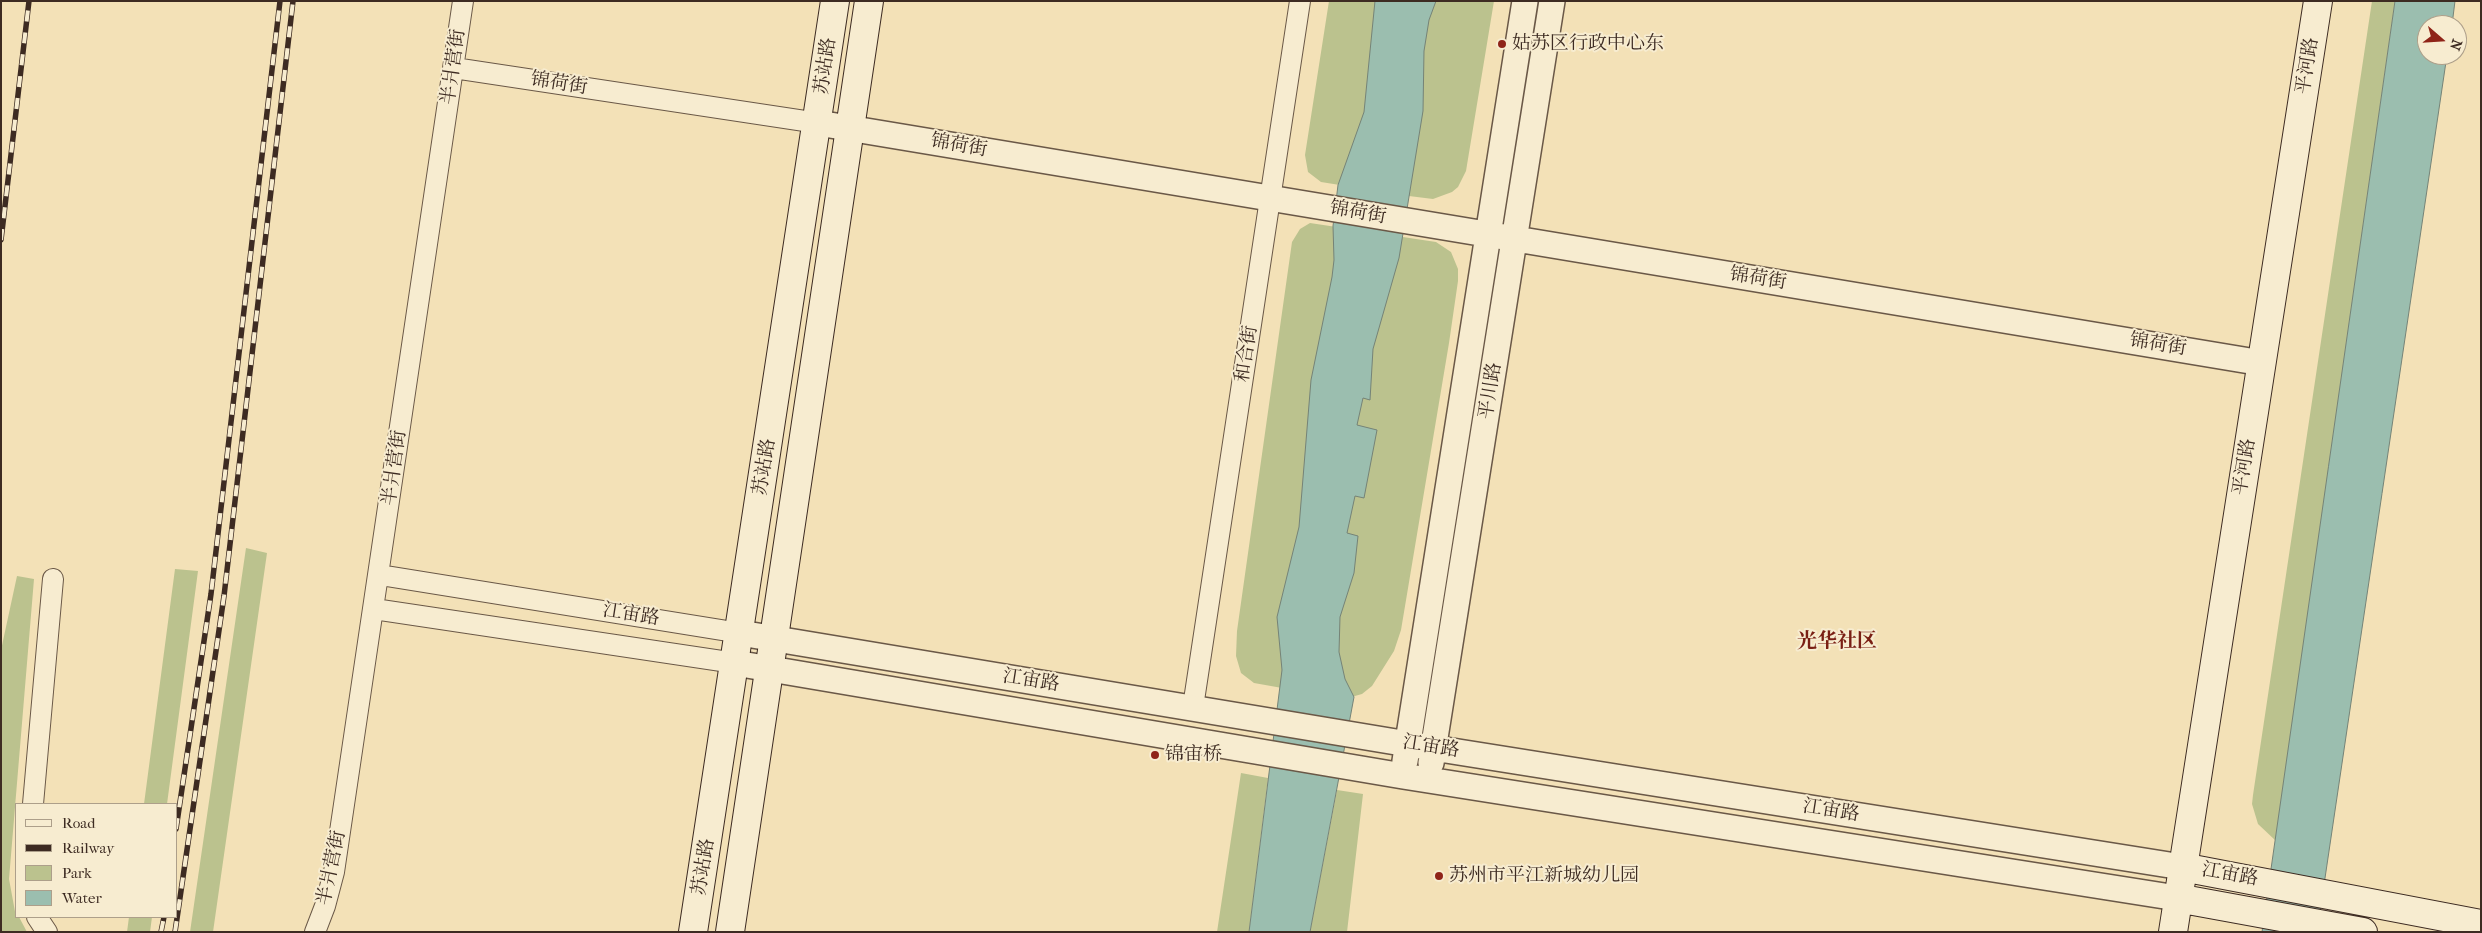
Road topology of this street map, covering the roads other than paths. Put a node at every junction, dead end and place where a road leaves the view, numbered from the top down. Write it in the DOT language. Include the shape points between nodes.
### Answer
graph roads {
  1 [pos="462,1"];
  2 [pos="835,1"];
  3 [pos="869,1"];
  4 [pos="1300,1"];
  5 [pos="1525,1"];
  6 [pos="1552,1"];
  7 [pos="2318,1"];
  8 [pos="454,68"];
  9 [pos="818,122"];
  10 [pos="850,128"];
  11 [pos="1272,198"];
  12 [pos="1489,235"];
  13 [pos="1515,239"];
  14 [pos="2262,362"];
  15 [pos="380,575"];
  16 [pos="53,579"];
  17 [pos="374,609"];
  18 [pos="740,633"];
  19 [pos="774,638"];
  20 [pos="736,663"];
  21 [pos="769,669"];
  22 [pos="1193,707"];
  23 [pos="1408,744"];
  24 [pos="1434,748"];
  25 [pos="1403,776"];
  26 [pos="1428,780"];
  27 [pos="33,803"];
  28 [pos="2182,867"];
  29 [pos="2177,898"];
  30 [pos="39,918"];
  31 [pos="2481,924"];
  32 [pos="47,932"];
  33 [pos="315,932"];
  34 [pos="693,932"];
  35 [pos="730,932"];
  36 [pos="2173,932"];
  37 [pos="2363,932"];
  1 -- 8 [label="street, 半爿营街"];
  2 -- 9 [label="main road, 苏站路"];
  3 -- 10 [label="main road, 苏站路"];
  4 -- 11 [label="street, 和合街"];
  5 -- 12 [label="street, 平川路"];
  6 -- 13 [label="street, 平川路"];
  7 -- 14 [label="main road, 平河路"];
  8 -- 9 [label="street, 锦荷街"];
  8 -- 15 [label="street, 半爿营街"];
  9 -- 10 [label="street, 锦荷街"];
  9 -- 18 [label="main road, 苏站路"];
  10 -- 11 [label="street, 锦荷街"];
  10 -- 19 [label="main road, 苏站路"];
  11 -- 12 [label="street, 锦荷街"];
  11 -- 22 [label="street, 和合街"];
  12 -- 13 [label="street, 锦荷街"];
  12 -- 23 [label="street, 平川路"];
  13 -- 14 [label="street, 锦荷街"];
  13 -- 24 [label="street, 平川路"];
  14 -- 28 [label="main road, 平河路"];
  15 -- 17 [label="street, 半爿营街"];
  15 -- 18 [label="street, 江宙路"];
  16 -- 27 [label="street"];
  17 -- 20 [label="street, 江宙路"];
  17 -- 33 [label="street, 半爿营街" via="331,890"];
  18 -- 19 [label="street, 江宙路"];
  18 -- 20 [label="main road, 苏站路"];
  19 -- 21 [label="main road, 苏站路"];
  19 -- 22 [label="street, 江宙路"];
  20 -- 21 [label="street, 江宙路"];
  20 -- 34 [label="main road, 苏站路"];
  21 -- 25 [label="street, 江宙路"];
  21 -- 35 [label="main road, 苏站路"];
  22 -- 23 [label="street, 江宙路"];
  23 -- 24 [label="street, 江宙路"];
  23 -- 25 [label="street, 平川路"];
  24 -- 26 [label="street, 平川路"];
  24 -- 28 [label="street, 江宙路"];
  25 -- 26 [label="street, 江宙路"];
  26 -- 29 [label="street, 江宙路"];
  28 -- 29 [label="main road, 平河路"];
  28 -- 31 [label="main road, 江宙路"];
  29 -- 36 [label="main road, 平河路"];
  29 -- 37 [label="main road, 江宙路"];
  30 -- 32 [label="street"];
}
